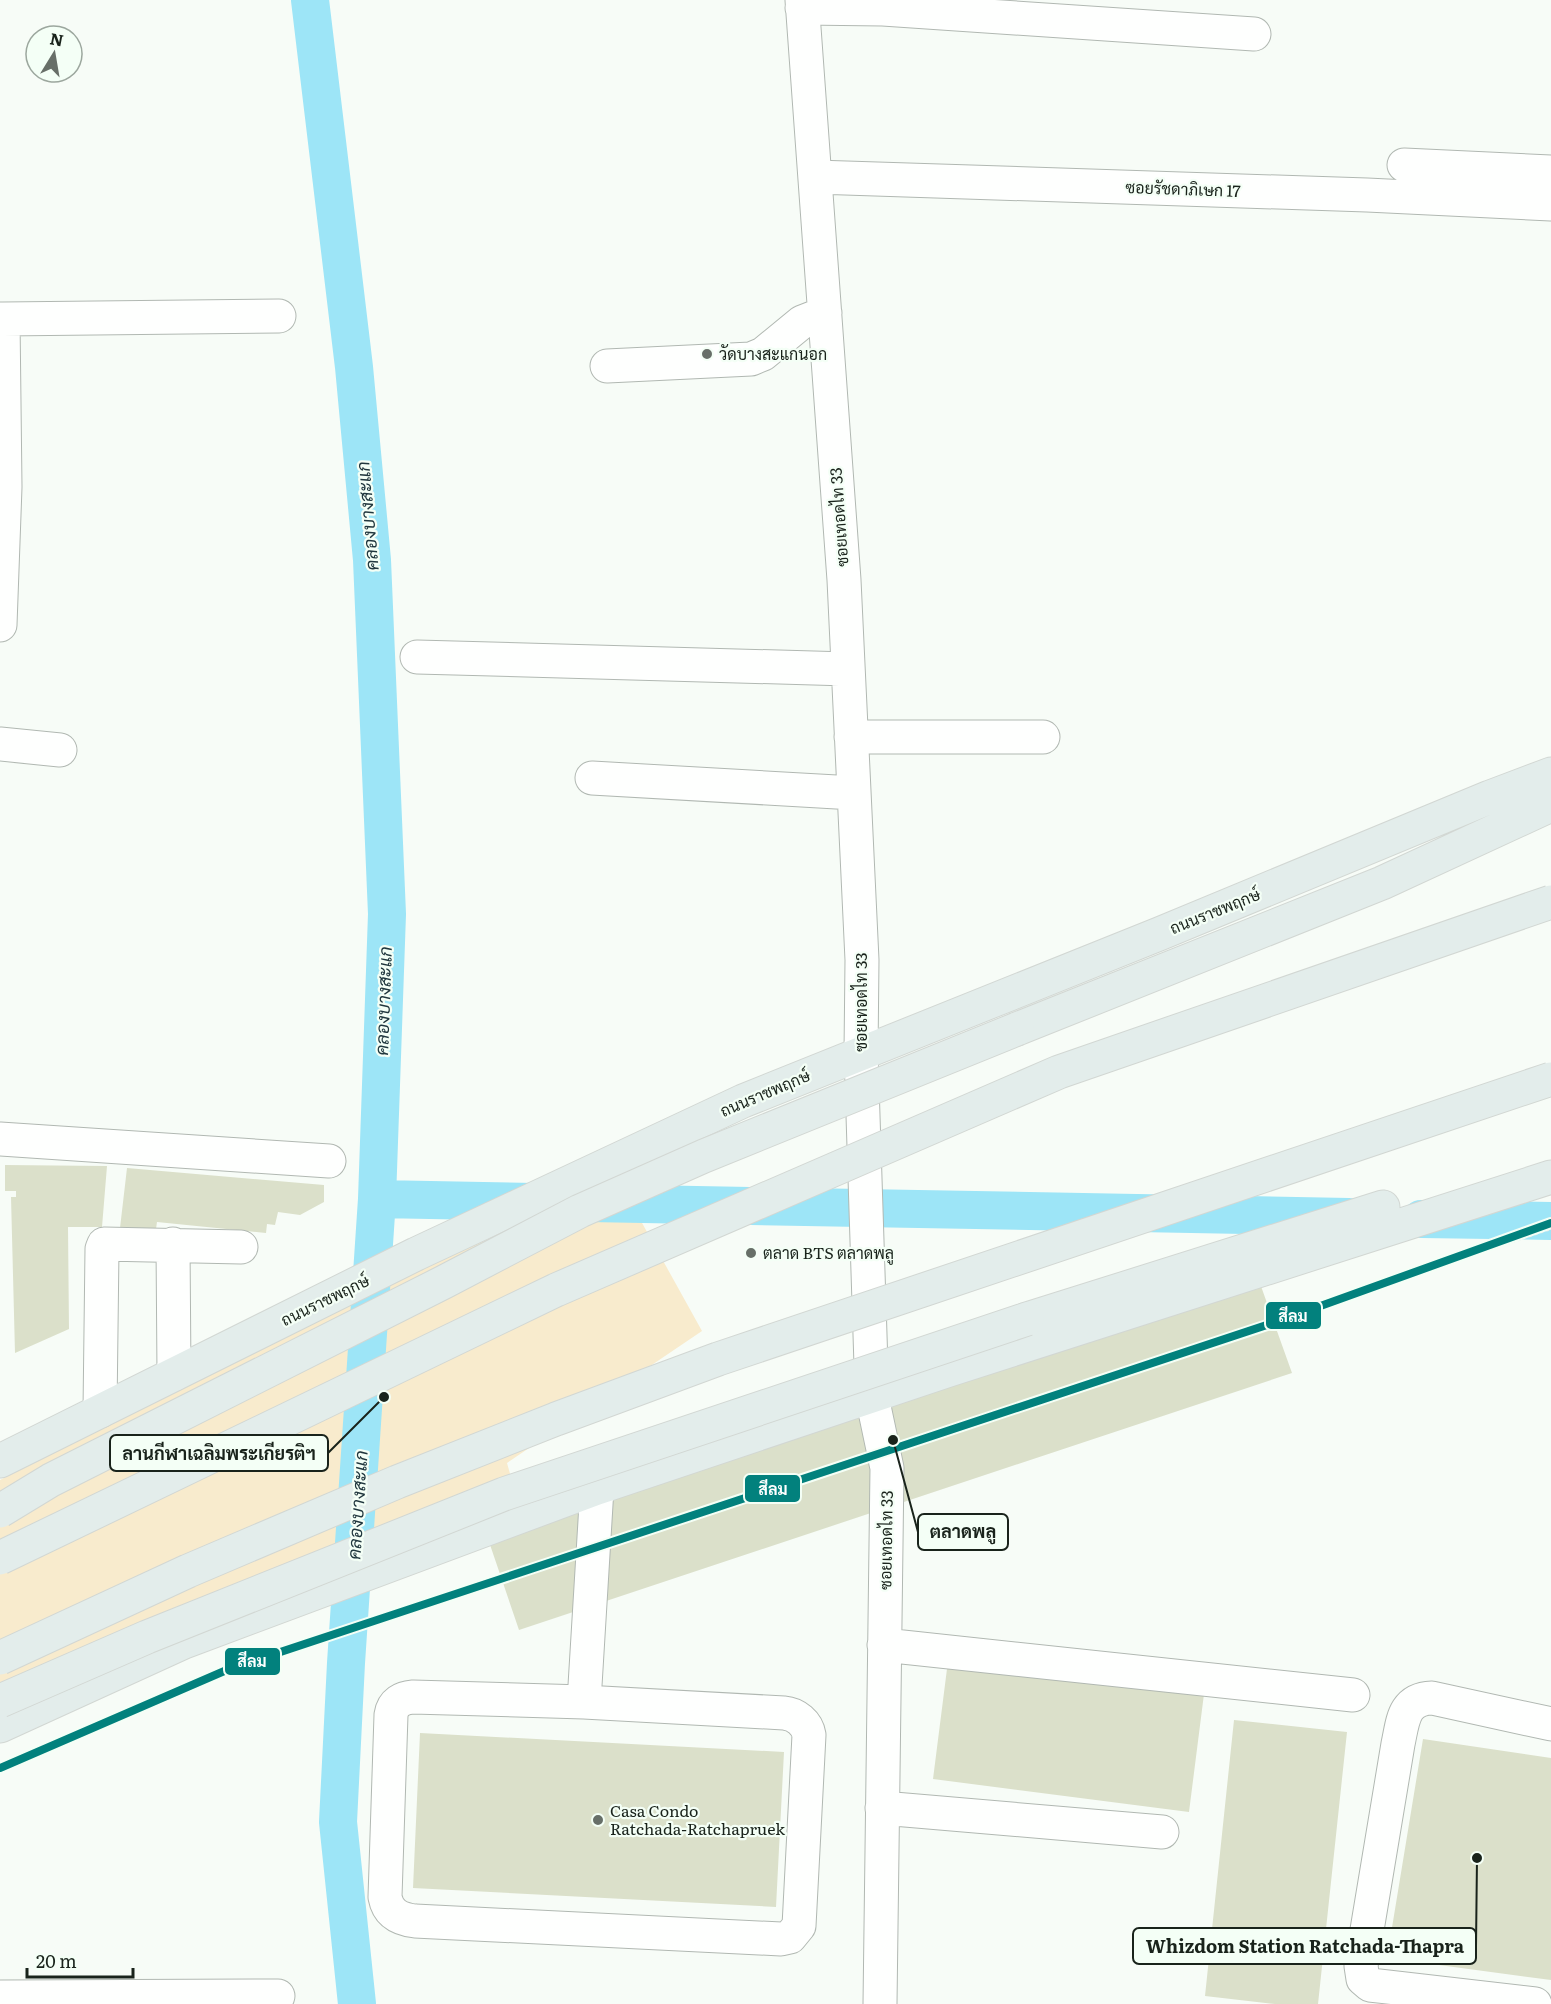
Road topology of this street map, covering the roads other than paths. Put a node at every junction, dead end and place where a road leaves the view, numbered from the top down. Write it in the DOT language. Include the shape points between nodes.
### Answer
graph roads {
  1 [pos="802,4"];
  2 [pos="1254,34"];
  3 [pos="1404,165"];
  4 [pos="1551,172"];
  5 [pos="815,177"];
  6 [pos="1551,204"];
  7 [pos="825,313"];
  8 [pos="279,316"];
  9 [pos="2,319"];
  10 [pos="607,366"];
  11 [pos="0,625"];
  12 [pos="417,657"];
  13 [pos="848,669"];
  14 [pos="851,737"];
  15 [pos="1043,737"];
  16 [pos="0,744"];
  17 [pos="60,750"];
  18 [pos="1551,774"];
  19 [pos="592,778"];
  20 [pos="854,793"];
  21 [pos="1551,805"];
  22 [pos="1551,827"];
  23 [pos="1382,883"];
  24 [pos="1551,902"];
  25 [pos="861,1053"];
  26 [pos="1551,1079"];
  27 [pos="0,1139"];
  28 [pos="1551,1154"];
  29 [pos="329,1161"];
  30 [pos="1551,1177"];
  31 [pos="173,1244"];
  32 [pos="241,1247"];
  33 [pos="174,1374"];
  34 [pos="872,1396"];
  35 [pos="100,1411"];
  36 [pos="0,1461"];
  37 [pos="597,1488"];
  38 [pos="0,1511"];
  39 [pos="0,1558"];
  40 [pos="884,1645"];
  41 [pos="0,1658"];
  42 [pos="1353,1695"];
  43 [pos="0,1701"];
  44 [pos="584,1702"];
  45 [pos="1551,1724"];
  46 [pos="0,1726"];
  47 [pos="882,1808"];
  48 [pos="1162,1832"];
  49 [pos="278,1996"];
  50 [pos="0,1997"];
  51 [pos="880,2004"];
  52 [pos="1535,2004"];
  1 -- 2 [label="street"];
  1 -- 5 [label="street, ซอยเทอดไท 33"];
  3 -- 4 [label="street"];
  5 -- 6 [label="street, ซอยรัชดาภิเษก 17"];
  5 -- 7 [label="street, ซอยเทอดไท 33"];
  7 -- 10 [label="street" via="802,322 764,354 751,359"];
  7 -- 13 [label="street, ซอยเทอดไท 33"];
  8 -- 9 [label="street"];
  9 -- 11 [label="street" via="5,487"];
  12 -- 13 [label="street"];
  13 -- 14 [label="street, ซอยเทอดไท 33"];
  14 -- 15 [label="street"];
  14 -- 20 [label="street, ซอยเทอดไท 33"];
  16 -- 17 [label="street"];
  18 -- 25 [label="main road, ถนนราชพฤกษ์"];
  19 -- 20 [label="street"];
  20 -- 25 [label="street, ซอยเทอดไท 33" via="862,960"];
  21 -- 23 [label="main road"];
  22 -- 23 [label="main road"];
  23 -- 38 [label="main road, bridge" via="704,1156 580,1211 51,1480"];
  24 -- 39 [label="main road, bridge" via="1059,1072 556,1290"];
  25 -- 33 [label="main road, ถนนราชพฤกษ์" via="743,1101"];
  25 -- 34 [label="street, ซอยเทอดไท 33"];
  26 -- 41 [label="main road, bridge" via="718,1359 578,1411 375,1491"];
  27 -- 29 [label="street"];
  28 -- 43 [label="main road, bridge" via="1027,1319 504,1494 147,1637"];
  30 -- 34 [label="main road"];
  31 -- 32 [label="street"];
  31 -- 33 [label="street"];
  31 -- 35 [label="street" via="103,1245"];
  33 -- 35 [label="main road, ถนนราชพฤกษ์"];
  34 -- 37 [label="main road"];
  34 -- 40 [label="street, ซอยเทอดไท 33" via="887,1468"];
  35 -- 36 [label="main road, ถนนราชพฤกษ์"];
  37 -- 44 [label="street"];
  37 -- 46 [label="main road" via="184,1642"];
  40 -- 42 [label="street"];
  40 -- 47 [label="street, ซอยเทอดไท 33"];
  44 -- 44 [label="street" via="784,1713 804,1723 809,1735 801,1906 799,1926 794,1933 781,1939 415,1921 391,1912 385,1892 390,1738 392,1709 398,1701 413,1697"];
  45 -- 52 [label="street" via="1432,1698 1416,1701 1409,1707 1398,1744 1361,1966 1363,1979 1370,1985"];
  47 -- 48 [label="street"];
  47 -- 51 [label="street, ซอยเทอดไท 33"];
  49 -- 50 [label="street"];
}
